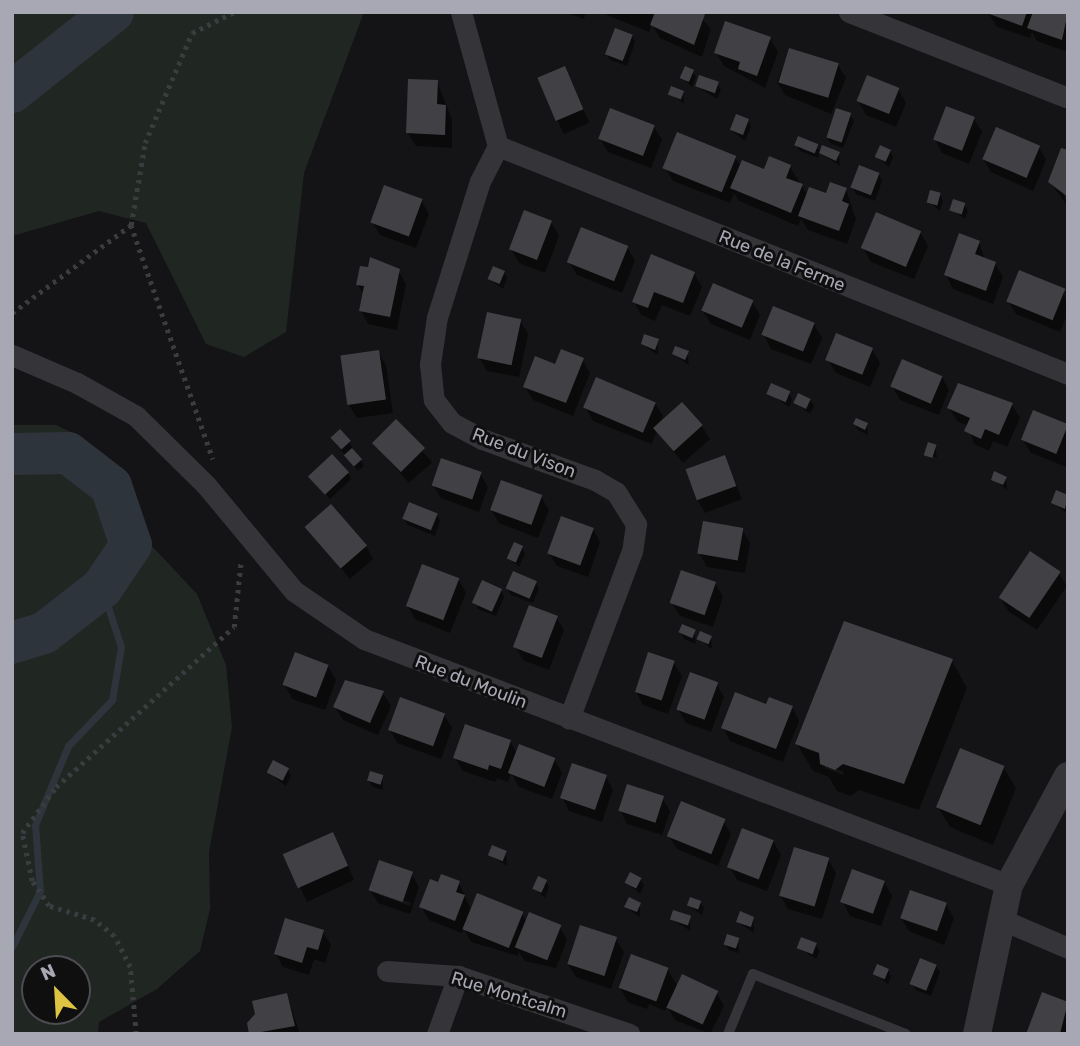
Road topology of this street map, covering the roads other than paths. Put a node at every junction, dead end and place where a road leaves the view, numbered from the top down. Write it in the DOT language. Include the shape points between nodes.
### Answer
graph roads {
  1 [pos="461,12"];
  2 [pos="849,12"];
  3 [pos="1068,98"];
  4 [pos="498,146"];
  5 [pos="12,355"];
  6 [pos="1068,373"];
  7 [pos="569,719"];
  8 [pos="1068,776"];
  9 [pos="1009,885"];
  10 [pos="998,918"];
  11 [pos="1068,948"];
  12 [pos="387,971"];
  13 [pos="458,976"];
  14 [pos="437,1034"];
  15 [pos="629,1034"];
  16 [pos="728,1034"];
  17 [pos="906,1034"];
  18 [pos="977,1034"];
  1 -- 4 [label="street"];
  2 -- 3 [label="street"];
  4 -- 6 [label="street, Rue de la Ferme"];
  4 -- 7 [label="street, Rue du Vison" via="480,181 441,305 429,364 434,400 452,423 482,439 595,480 616,492 636,524 632,551"];
  5 -- 7 [label="street, Rue du Moulin" via="77,383 136,416 206,485 293,592 345,629"];
  7 -- 9 [label="street, Rue du Moulin"];
  8 -- 9 [label="street"];
  9 -- 10 [label="street"];
  10 -- 11 [label="street"];
  10 -- 18 [label="street"];
  12 -- 13 [label="street, Rue Montcalm"];
  13 -- 14 [label="street"];
  13 -- 15 [label="street, Rue Montcalm"];
  16 -- 17 [label="lane" via="753,974"];
}
